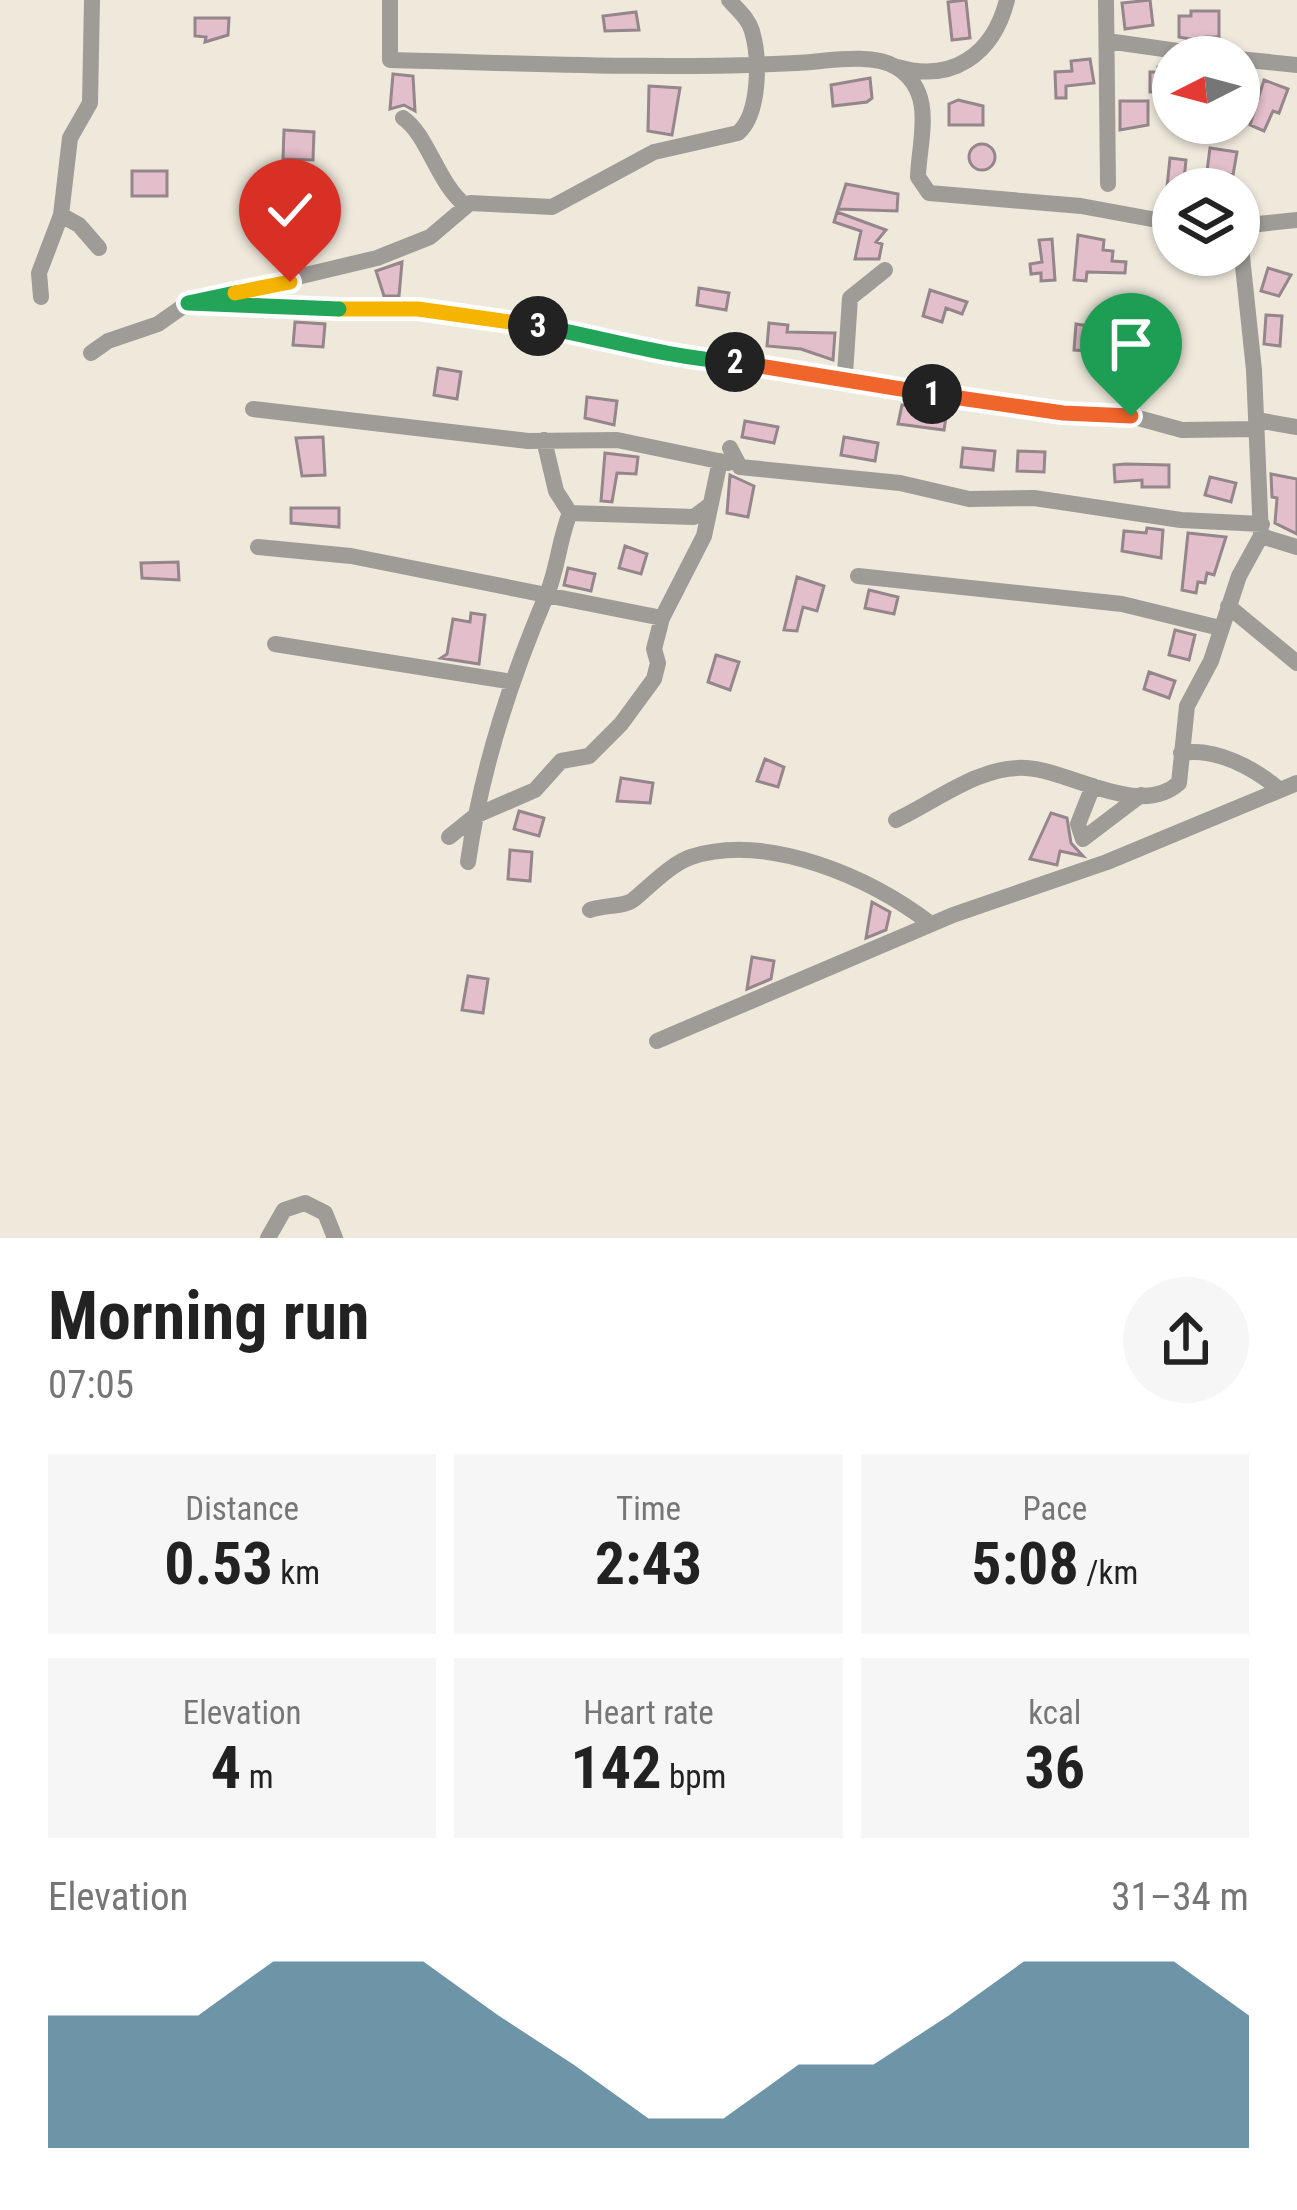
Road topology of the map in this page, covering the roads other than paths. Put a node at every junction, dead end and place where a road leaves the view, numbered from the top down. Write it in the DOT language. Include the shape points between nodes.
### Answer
graph roads {
  1 [pos="92,0"];
  2 [pos="390,0"];
  3 [pos="729,0"];
  4 [pos="1007,0"];
  5 [pos="1106,0"];
  6 [pos="1107,41"];
  7 [pos="1152,47"];
  8 [pos="1260,61"];
  9 [pos="754,65"];
  10 [pos="889,65"];
  11 [pos="1297,65"];
  12 [pos="403,118"];
  13 [pos="1108,184"];
  14 [pos="466,206"];
  15 [pos="61,215"];
  16 [pos="1152,219"];
  17 [pos="1297,220"];
  18 [pos="1260,224"];
  19 [pos="99,248"];
  20 [pos="885,269"];
  21 [pos="1243,276"];
  22 [pos="41,297"];
  23 [pos="188,303"];
  24 [pos="91,353"];
  25 [pos="847,377"];
  26 [pos="254,409"];
  27 [pos="1257,424"];
  28 [pos="1297,428"];
  29 [pos="544,440"];
  30 [pos="725,454"];
  31 [pos="710,504"];
  32 [pos="569,513"];
  33 [pos="1261,530"];
  34 [pos="258,547"];
  35 [pos="1297,547"];
  36 [pos="858,576"];
  37 [pos="545,598"];
  38 [pos="1228,606"];
  39 [pos="662,618"];
  40 [pos="1220,628"];
  41 [pos="275,644"];
  42 [pos="1297,663"];
  43 [pos="513,682"];
  44 [pos="1181,753"];
  45 [pos="1094,786"];
  46 [pos="1288,787"];
  47 [pos="1142,795"];
  48 [pos="475,816"];
  49 [pos="896,820"];
  50 [pos="448,837"];
  51 [pos="468,862"];
  52 [pos="590,910"];
  53 [pos="932,924"];
  54 [pos="657,1041"];
  55 [pos="268,1238"];
  56 [pos="335,1238"];
  1 -- 15 [label="street" via="90,103 70,138"];
  2 -- 9 [label="street" via="390,60"];
  3 -- 9 [label="street" via="750,26"];
  4 -- 10 [label="street" via="1000,26 955,67 937,75"];
  5 -- 6 [label="street"];
  6 -- 7 [label="street"];
  6 -- 13 [label="street"];
  8 -- 11 [label="street"];
  9 -- 10 [label="street"];
  9 -- 14 [label="street" via="754,102 737,133 654,152 552,207"];
  10 -- 16 [label="street" via="914,85 925,110 918,177 929,193"];
  12 -- 14 [label="street" via="449,193"];
  14 -- 23 [label="street" via="430,237 377,258"];
  15 -- 19 [label="street"];
  15 -- 22 [label="street" via="39,273"];
  17 -- 18 [label="street"];
  20 -- 25 [label="street" via="850,298"];
  21 -- 27 [label="street"];
  23 -- 24 [label="street"];
  23 -- 25 [label="street" via="418,309 687,359"];
  25 -- 27 [label="street" via="953,400 1131,416 1182,430"];
  26 -- 29 [label="street"];
  27 -- 28 [label="street"];
  27 -- 33 [label="street"];
  29 -- 30 [label="street"];
  29 -- 32 [label="street"];
  30 -- 31 [label="street"];
  30 -- 33 [label="street" via="740,467"];
  31 -- 32 [label="street" via="694,517"];
  31 -- 39 [label="street" via="704,536"];
  32 -- 37 [label="street"];
  33 -- 35 [label="street"];
  33 -- 38 [label="street"];
  34 -- 37 [label="street" via="351,556"];
  36 -- 40 [label="street" via="1122,604"];
  37 -- 39 [label="street"];
  37 -- 43 [label="street"];
  38 -- 40 [label="street"];
  38 -- 42 [label="street"];
  39 -- 48 [label="street" via="654,680 621,724 589,756 560,761 535,790"];
  40 -- 44 [label="street" via="1186,706"];
  41 -- 43 [label="street"];
  43 -- 48 [label="street"];
  44 -- 46 [label="street" via="1212,752"];
  44 -- 47 [label="street" via="1179,783"];
  45 -- 47 [label="street"];
  45 -- 47 [label="street" via="1078,824 1083,839"];
  45 -- 49 [label="street" via="1006,770"];
  46 -- 53 [label="street"];
  48 -- 50 [label="street"];
  48 -- 51 [label="street"];
  52 -- 53 [label="street" via="630,904 694,855 742,849 818,865 901,901"];
  53 -- 54 [label="street"];
  55 -- 56 [label="street" via="284,1210 304,1203 325,1213"];
}
